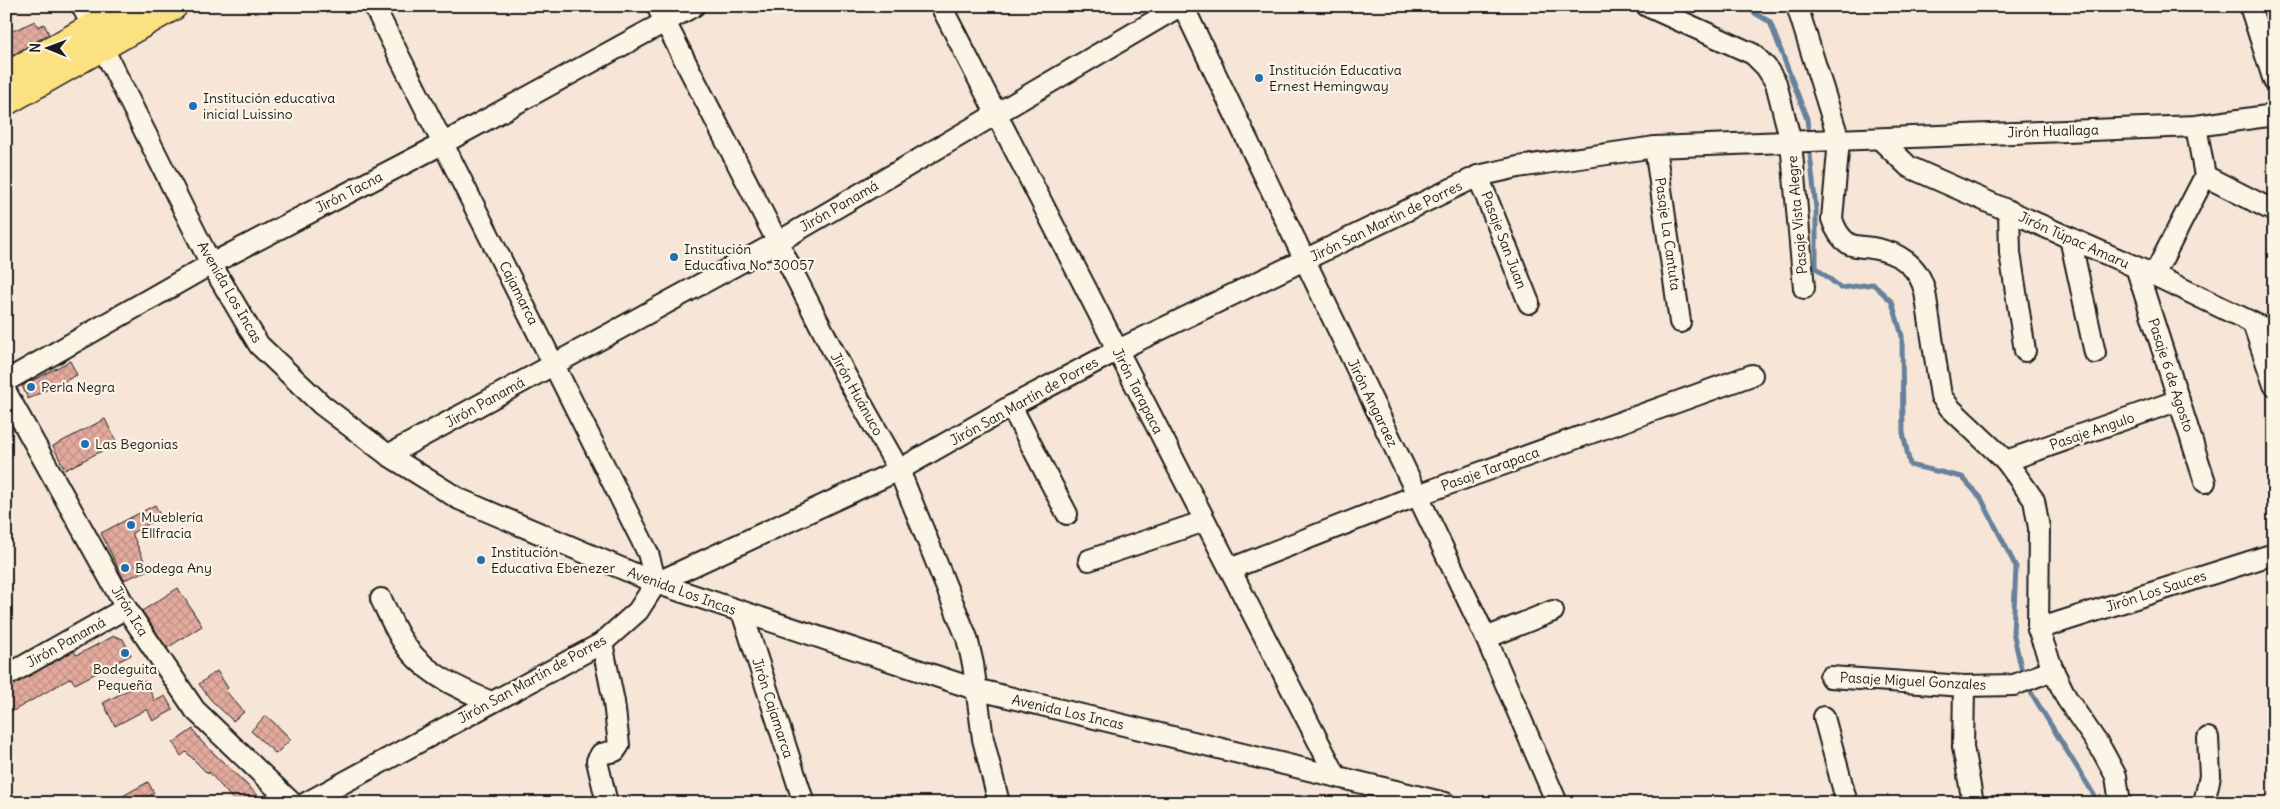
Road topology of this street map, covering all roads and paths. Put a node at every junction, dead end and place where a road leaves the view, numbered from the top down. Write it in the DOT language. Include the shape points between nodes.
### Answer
graph roads {
  1 [pos="130,6"];
  2 [pos="173,6"];
  3 [pos="374,6"];
  4 [pos="694,6"];
  5 [pos="941,6"];
  6 [pos="1180,6"];
  7 [pos="1184,6"];
  8 [pos="1647,6"];
  9 [pos="1797,6"];
  10 [pos="2250,6"];
  11 [pos="661,14"];
  12 [pos="92,27"];
  13 [pos="6,77"];
  14 [pos="2274,81"];
  15 [pos="6,101"];
  16 [pos="997,114"];
  17 [pos="2274,115"];
  18 [pos="2196,126"];
  19 [pos="1880,138"];
  20 [pos="1835,140"];
  21 [pos="1794,142"];
  22 [pos="442,144"];
  23 [pos="1656,147"];
  24 [pos="1478,176"];
  25 [pos="2205,176"];
  26 [pos="2010,211"];
  27 [pos="2274,211"];
  28 [pos="2070,238"];
  29 [pos="778,242"];
  30 [pos="1304,261"];
  31 [pos="211,264"];
  32 [pos="2146,271"];
  33 [pos="1804,288"];
  34 [pos="1529,304"];
  35 [pos="1680,322"];
  36 [pos="2253,323"];
  37 [pos="2274,333"];
  38 [pos="1118,350"];
  39 [pos="2025,351"];
  40 [pos="2095,353"];
  41 [pos="555,364"];
  42 [pos="1752,375"];
  43 [pos="6,381"];
  44 [pos="2274,385"];
  45 [pos="6,392"];
  46 [pos="2179,400"];
  47 [pos="1011,406"];
  48 [pos="388,455"];
  49 [pos="2006,461"];
  50 [pos="899,470"];
  51 [pos="2205,482"];
  52 [pos="1418,495"];
  53 [pos="1067,514"];
  54 [pos="1205,520"];
  55 [pos="2274,554"];
  56 [pos="1089,560"];
  57 [pos="1230,569"];
  58 [pos="656,583"];
  59 [pos="381,599"];
  60 [pos="126,608"];
  61 [pos="742,612"];
  62 [pos="1553,612"];
  63 [pos="2038,629"];
  64 [pos="1486,638"];
  65 [pos="602,643"];
  66 [pos="2052,670"];
  67 [pos="6,676"];
  68 [pos="1830,677"];
  69 [pos="1964,686"];
  70 [pos="975,690"];
  71 [pos="491,702"];
  72 [pos="1824,717"];
  73 [pos="2208,738"];
  74 [pos="1336,776"];
  75 [pos="292,803"];
  76 [pos="306,803"];
  77 [pos="607,803"];
  78 [pos="804,803"];
  79 [pos="1000,803"];
  80 [pos="1445,803"];
  81 [pos="1557,803"];
  82 [pos="1847,803"];
  83 [pos="1973,803"];
  84 [pos="2120,803"];
  85 [pos="2204,803"];
  1 -- 12 [label="highway"];
  2 -- 12 [label="highway"];
  3 -- 22 [label="street, Cajamarca"];
  4 -- 11 [label="street, Jirón Tacna"];
  5 -- 16 [label="street, Jirón Tarapaca"];
  6 -- 16 [label="street, Jirón Panamá"];
  7 -- 30 [label="street, Jirón Angaraez"];
  8 -- 21 [label="street" via="1753,54 1776,84"];
  9 -- 20 [label="street"];
  10 -- 14 [label="street"];
  11 -- 22 [label="street, Jirón Tacna"];
  11 -- 29 [label="street, Jirón Huánuco"];
  12 -- 13 [label="highway"];
  12 -- 15 [label="highway"];
  12 -- 31 [label="street, Avenida Los Incas"];
  16 -- 29 [label="street, Jirón Panamá"];
  16 -- 38 [label="street, Jirón Tarapaca"];
  17 -- 18 [label="street, Jirón Huallaga"];
  18 -- 19 [label="street, Jirón Huallaga"];
  18 -- 25 [label="street"];
  19 -- 20 [label="street, Jirón Huallaga"];
  19 -- 26 [label="street, Jirón Túpac Amaru" via="1909,167"];
  20 -- 21 [label="street, Jirón Huallaga"];
  20 -- 49 [label="street" via="1832,219 1835,228 1851,245 1894,254 1917,272 1925,292 1941,396"];
  21 -- 23 [label="street, Jirón San Martín de Porres"];
  21 -- 33 [label="street, Pasaje Vista Alegre"];
  22 -- 31 [label="street, Jirón Tacna"];
  22 -- 41 [label="street, Cajamarca"];
  23 -- 24 [label="street, Jirón San Martín de Porres" via="1518,166"];
  23 -- 35 [label="street, Pasaje La Cantuta"];
  24 -- 30 [label="street, Jirón San Martín de Porres"];
  24 -- 34 [label="street, Pasaje San Juan"];
  25 -- 27 [label="street"];
  25 -- 32 [label="street"];
  26 -- 28 [label="street, Jirón Túpac Amaru"];
  26 -- 39 [label="street" via="2010,253"];
  28 -- 32 [label="street, Jirón Túpac Amaru"];
  28 -- 40 [label="street"];
  29 -- 41 [label="street, Jirón Panamá"];
  29 -- 50 [label="street, Jirón Huánuco" via="847,378"];
  30 -- 38 [label="street, Jirón San Martín de Porres"];
  30 -- 52 [label="street, Jirón Angaraez"];
  31 -- 43 [label="street, Jirón Tacna"];
  31 -- 48 [label="street, Avenida Los Incas" via="259,345 322,405"];
  32 -- 36 [label="street, Jirón Túpac Amaru"];
  32 -- 46 [label="street, Pasaje 6 de Agosto"];
  36 -- 37 [label="street, Jirón Túpac Amaru"];
  36 -- 44 [label="street"];
  38 -- 47 [label="street, Jirón San Martín de Porres"];
  38 -- 54 [label="street, Jirón Tarapaca"];
  41 -- 48 [label="street, Jirón Panamá"];
  41 -- 58 [label="street, Cajamarca" via="648,553"];
  42 -- 52 [label="street, Pasaje Tarapaca"];
  45 -- 60 [label="street, Jirón Ica"];
  46 -- 49 [label="street, Pasaje Angulo"];
  46 -- 51 [label="street, Pasaje 6 de Agosto"];
  47 -- 50 [label="street, Jirón San Martín de Porres"];
  47 -- 53 [label="street"];
  48 -- 58 [label="street, Avenida Los Incas" via="459,499"];
  49 -- 63 [label="street" via="2034,500 2038,512"];
  50 -- 58 [label="street, Jirón San Martín de Porres"];
  50 -- 70 [label="street, Jirón Huánuco" via="967,638"];
  52 -- 57 [label="street, Pasaje Tarapaca"];
  52 -- 64 [label="street, Jirón Angaraez"];
  54 -- 56 [label="street"];
  54 -- 57 [label="street, Jirón Tarapaca"];
  55 -- 63 [label="street, Jirón Los Sauces"];
  57 -- 74 [label="street, Jirón Tarapaca"];
  58 -- 61 [label="street, Avenida Los Incas"];
  58 -- 65 [label="street, Jirón San Martín de Porres" via="638,611"];
  59 -- 71 [label="street" via="401,639 426,668 448,684"];
  60 -- 67 [label="street, Jirón Panamá"];
  60 -- 75 [label="street, Jirón Ica" via="195,710"];
  61 -- 70 [label="street, Avenida Los Incas"];
  61 -- 78 [label="street, Jirón Cajamarca"];
  62 -- 64 [label="street"];
  63 -- 66 [label="street"];
  64 -- 81 [label="street, Jirón Angaraez"];
  65 -- 71 [label="street, Jirón San Martín de Porres"];
  65 -- 77 [label="street" via="619,745 615,751 600,754 596,761"];
  66 -- 69 [label="street, Pasaje Miguel Gonzales" via="2014,685"];
  66 -- 84 [label="street" via="2116,776"];
  68 -- 69 [label="street, Pasaje Miguel Gonzales"];
  69 -- 83 [label="street" via="1963,747"];
  70 -- 74 [label="street, Avenida Los Incas"];
  70 -- 79 [label="street, Jirón Huánuco" via="983,739"];
  71 -- 76 [label="street, Jirón San Martín de Porres"];
  72 -- 82 [label="street"];
  73 -- 85 [label="street" via="2210,776"];
  74 -- 80 [label="street, Avenida Los Incas"];
}
